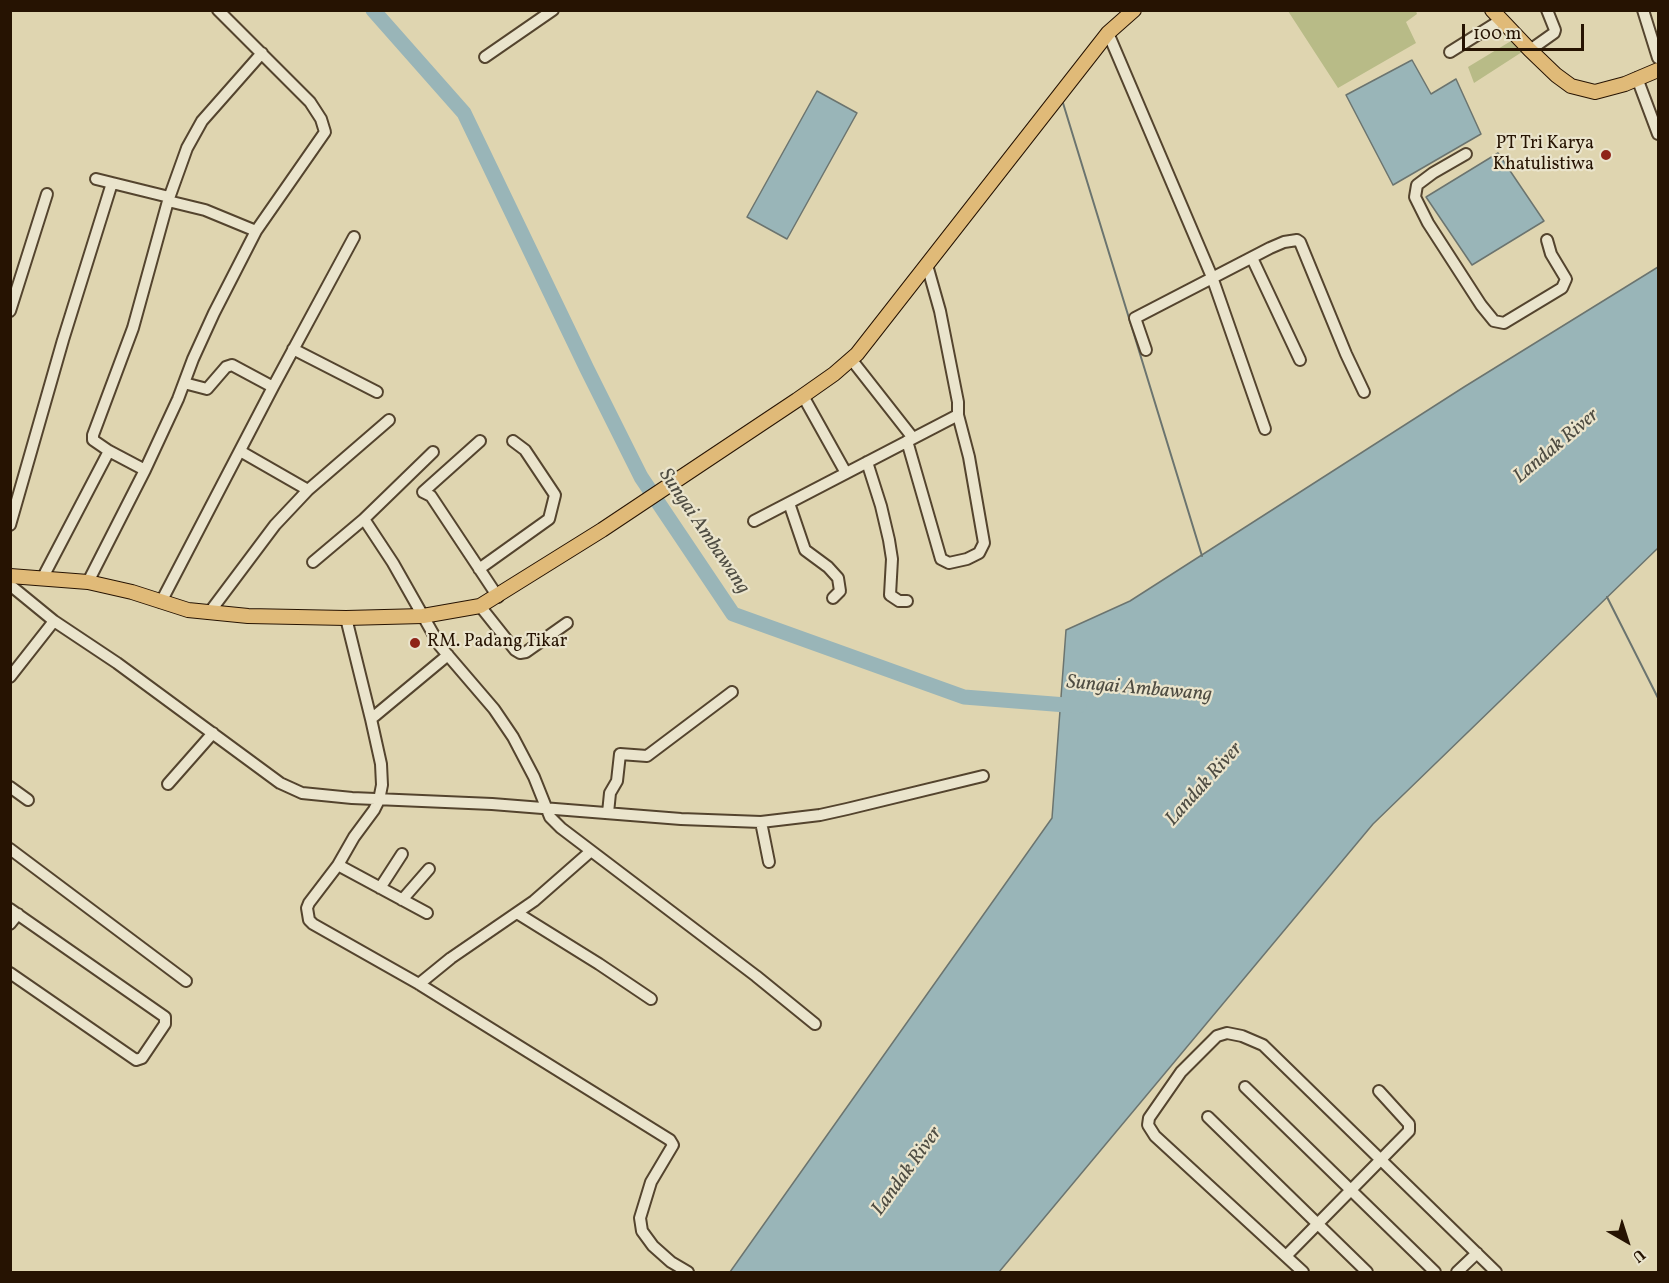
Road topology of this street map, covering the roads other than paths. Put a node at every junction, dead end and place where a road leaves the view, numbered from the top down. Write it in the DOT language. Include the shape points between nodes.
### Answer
graph roads {
  1 [pos="218,10"];
  2 [pos="553,10"];
  3 [pos="1134,10"];
  4 [pos="1547,10"];
  5 [pos="1643,10"];
  6 [pos="1496,15"];
  7 [pos="1108,33"];
  8 [pos="1530,50"];
  9 [pos="1450,52"];
  10 [pos="262,53"];
  11 [pos="485,57"];
  12 [pos="1659,58"];
  13 [pos="1659,70"];
  14 [pos="1637,78"];
  15 [pos="1659,134"];
  16 [pos="1466,154"];
  17 [pos="96,179"];
  18 [pos="112,183"];
  19 [pos="47,194"];
  20 [pos="169,199"];
  21 [pos="255,231"];
  22 [pos="354,237"];
  23 [pos="1546,240"];
  24 [pos="1252,258"];
  25 [pos="927,266"];
  26 [pos="1212,277"];
  27 [pos="10,311"];
  28 [pos="293,349"];
  29 [pos="1146,350"];
  30 [pos="851,359"];
  31 [pos="1300,360"];
  32 [pos="184,383"];
  33 [pos="273,387"];
  34 [pos="377,392"];
  35 [pos="1364,392"];
  36 [pos="803,396"];
  37 [pos="958,415"];
  38 [pos="389,420"];
  39 [pos="1265,429"];
  40 [pos="910,439"];
  41 [pos="480,441"];
  42 [pos="513,441"];
  43 [pos="109,451"];
  44 [pos="240,451"];
  45 [pos="433,452"];
  46 [pos="867,462"];
  47 [pos="145,470"];
  48 [pos="846,473"];
  49 [pos="308,490"];
  50 [pos="789,503"];
  51 [pos="364,519"];
  52 [pos="754,521"];
  53 [pos="10,525"];
  54 [pos="313,562"];
  55 [pos="479,569"];
  56 [pos="10,576"];
  57 [pos="42,579"];
  58 [pos="88,582"];
  59 [pos="10,585"];
  60 [pos="498,597"];
  61 [pos="833,598"];
  62 [pos="161,602"];
  63 [pos="907,602"];
  64 [pos="480,606"];
  65 [pos="210,613"];
  66 [pos="423,616"];
  67 [pos="346,618"];
  68 [pos="54,621"];
  69 [pos="567,622"];
  70 [pos="448,655"];
  71 [pos="10,677"];
  72 [pos="732,692"];
  73 [pos="371,719"];
  74 [pos="213,733"];
  75 [pos="983,776"];
  76 [pos="168,784"];
  77 [pos="10,787"];
  78 [pos="28,800"];
  79 [pos="380,800"];
  80 [pos="546,808"];
  81 [pos="608,813"];
  82 [pos="761,822"];
  83 [pos="10,849"];
  84 [pos="591,851"];
  85 [pos="402,854"];
  86 [pos="769,862"];
  87 [pos="338,865"];
  88 [pos="429,869"];
  89 [pos="380,888"];
  90 [pos="402,900"];
  91 [pos="14,911"];
  92 [pos="427,913"];
  93 [pos="517,913"];
  94 [pos="10,924"];
  95 [pos="10,973"];
  96 [pos="186,981"];
  97 [pos="419,984"];
  98 [pos="651,999"];
  99 [pos="815,1024"];
  100 [pos="1245,1087"];
  101 [pos="1379,1091"];
  102 [pos="1208,1117"];
  103 [pos="1381,1159"];
  104 [pos="1351,1189"];
  105 [pos="1317,1223"];
  106 [pos="1477,1252"];
  107 [pos="1286,1256"];
  108 [pos="688,1272"];
  109 [pos="1303,1272"];
  110 [pos="1367,1272"];
  111 [pos="1435,1272"];
  112 [pos="1457,1272"];
  113 [pos="1496,1272"];
  1 -- 10 [label="street"];
  2 -- 11 [label="street"];
  3 -- 7 [label="main road"];
  4 -- 8 [label="street" via="1554,33"];
  5 -- 12 [label="street"];
  6 -- 8 [label="main road"];
  6 -- 9 [label="street"];
  7 -- 25 [label="main road"];
  7 -- 26 [label="street"];
  8 -- 14 [label="main road" via="1571,86 1595,92"];
  10 -- 20 [label="street" via="196,130"];
  10 -- 21 [label="street" via="310,102 325,132"];
  13 -- 14 [label="main road"];
  14 -- 15 [label="street"];
  16 -- 23 [label="street" via="1417,185 1415,197 1428,223 1494,321 1504,322 1562,288 1566,279"];
  17 -- 18 [label="street"];
  18 -- 20 [label="street"];
  18 -- 53 [label="street"];
  19 -- 27 [label="street"];
  20 -- 21 [label="street"];
  20 -- 43 [label="street" via="133,328 93,435 93,440"];
  21 -- 32 [label="street"];
  22 -- 28 [label="street"];
  24 -- 26 [label="street"];
  24 -- 31 [label="street"];
  24 -- 35 [label="street" via="1284,242 1300,242"];
  25 -- 30 [label="main road"];
  25 -- 37 [label="street" via="940,310"];
  26 -- 29 [label="street" via="1135,318"];
  26 -- 39 [label="street"];
  28 -- 33 [label="street"];
  28 -- 34 [label="street"];
  30 -- 36 [label="main road"];
  30 -- 40 [label="street"];
  32 -- 33 [label="street" via="207,389 232,365"];
  32 -- 47 [label="street"];
  33 -- 44 [label="street"];
  36 -- 48 [label="street"];
  36 -- 60 [label="main road"];
  37 -- 40 [label="street"];
  37 -- 40 [label="street" via="984,543 979,554 949,563 941,559"];
  38 -- 49 [label="street"];
  40 -- 46 [label="street"];
  41 -- 55 [label="street" via="423,492 430,496"];
  42 -- 55 [label="street" via="525,450 555,495 549,519"];
  43 -- 47 [label="street"];
  43 -- 57 [label="street"];
  44 -- 49 [label="street"];
  44 -- 62 [label="street"];
  45 -- 51 [label="street"];
  46 -- 48 [label="street"];
  46 -- 63 [label="street" via="890,540 890,595"];
  47 -- 58 [label="street"];
  48 -- 50 [label="street"];
  49 -- 65 [label="street" via="275,525"];
  50 -- 52 [label="street"];
  50 -- 61 [label="street" via="805,550 838,578 840,591"];
  51 -- 54 [label="street"];
  51 -- 66 [label="street"];
  55 -- 60 [label="street"];
  56 -- 57 [label="main road"];
  57 -- 58 [label="main road"];
  58 -- 62 [label="main road"];
  59 -- 68 [label="street"];
  60 -- 64 [label="main road"];
  62 -- 65 [label="main road"];
  64 -- 66 [label="main road"];
  64 -- 69 [label="street" via="520,653"];
  65 -- 67 [label="main road"];
  66 -- 67 [label="main road"];
  66 -- 70 [label="street"];
  67 -- 73 [label="street"];
  68 -- 71 [label="street"];
  68 -- 74 [label="street"];
  70 -- 73 [label="street"];
  70 -- 80 [label="street" via="513,737"];
  72 -- 81 [label="street" via="647,756 620,754"];
  73 -- 79 [label="street" via="383,773"];
  74 -- 76 [label="street"];
  74 -- 79 [label="street" via="290,789"];
  75 -- 82 [label="street" via="847,809"];
  77 -- 78 [label="street"];
  79 -- 80 [label="street"];
  79 -- 87 [label="street"];
  80 -- 81 [label="street"];
  80 -- 84 [label="street" via="554,822"];
  81 -- 82 [label="street"];
  82 -- 86 [label="street"];
  83 -- 96 [label="street"];
  84 -- 93 [label="street"];
  84 -- 99 [label="street"];
  85 -- 89 [label="street"];
  87 -- 89 [label="street"];
  87 -- 97 [label="street" via="309,903 309,920"];
  88 -- 90 [label="street"];
  89 -- 90 [label="street"];
  90 -- 92 [label="street"];
  91 -- 94 [label="street"];
  91 -- 95 [label="street" via="163,1016 165,1024 142,1058 136,1060"];
  93 -- 97 [label="street"];
  93 -- 98 [label="street"];
  97 -- 108 [label="street" via="670,1140 673,1145 651,1182 639,1218 642,1231 653,1246"];
  100 -- 104 [label="street"];
  101 -- 103 [label="street" via="1410,1127"];
  102 -- 105 [label="street"];
  103 -- 104 [label="street"];
  103 -- 106 [label="street"];
  103 -- 107 [label="street" via="1263,1045 1227,1033 1210,1042 1181,1072 1148,1125 1155,1136"];
  104 -- 105 [label="street"];
  104 -- 111 [label="street"];
  105 -- 107 [label="street"];
  105 -- 110 [label="street"];
  106 -- 112 [label="street"];
  106 -- 113 [label="street"];
  107 -- 109 [label="street"];
}
